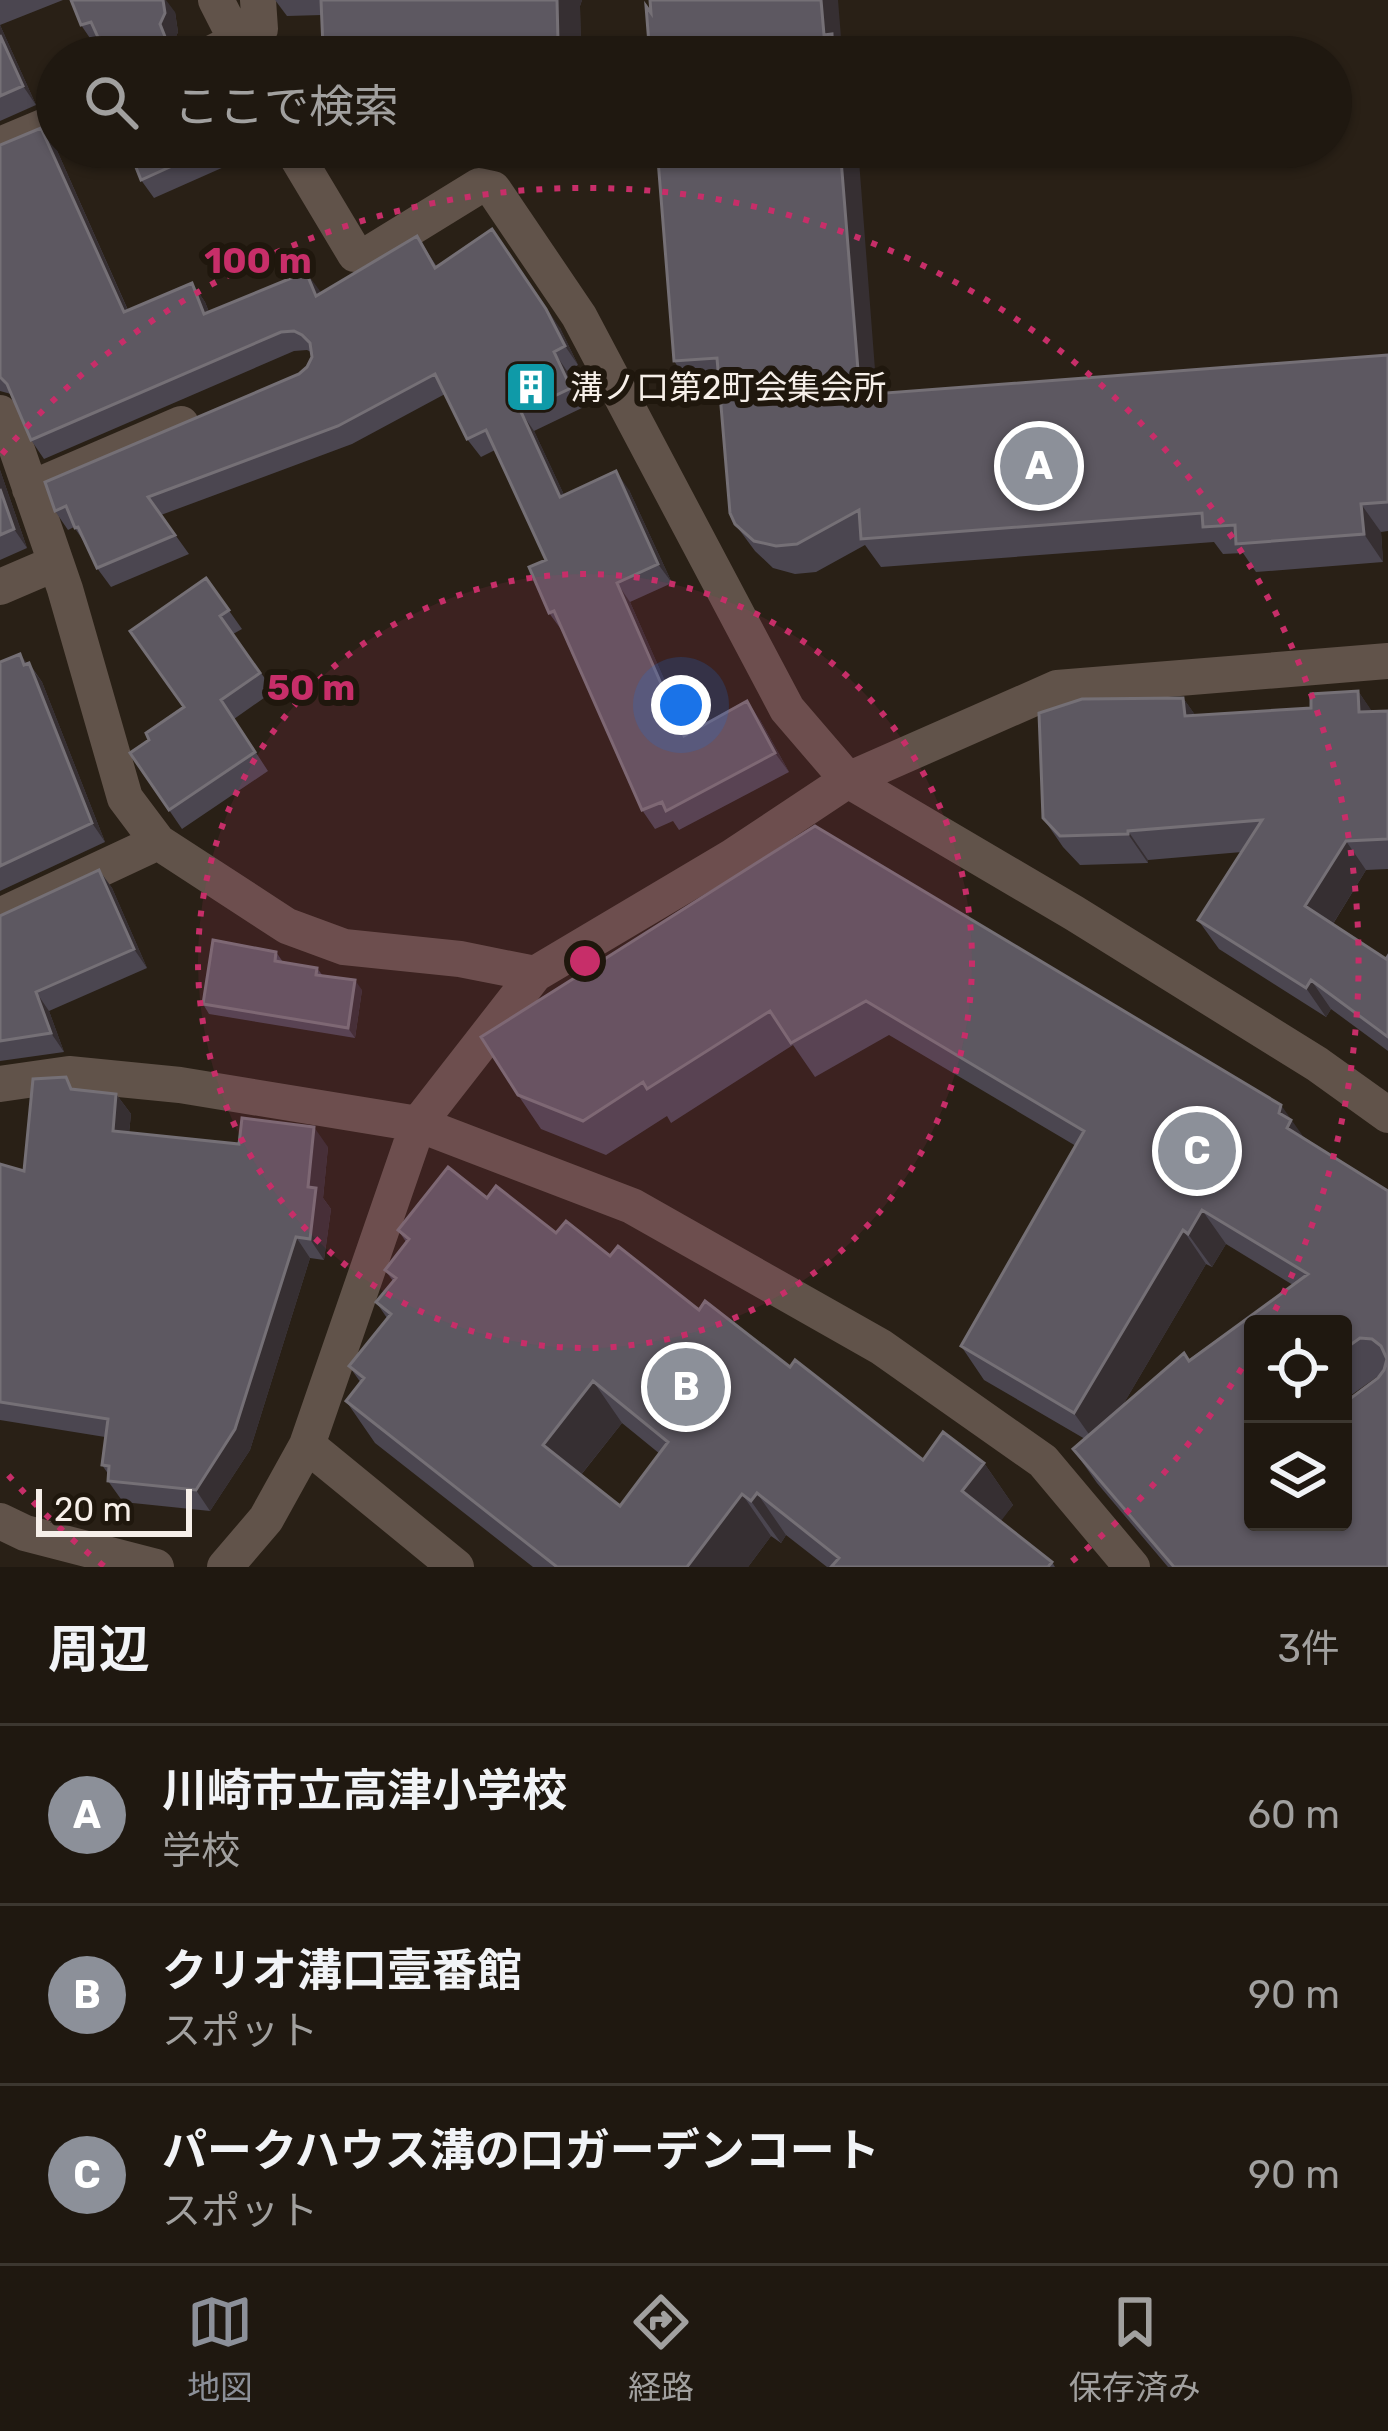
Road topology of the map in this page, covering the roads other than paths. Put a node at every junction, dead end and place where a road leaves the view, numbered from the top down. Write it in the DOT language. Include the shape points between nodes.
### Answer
graph roads {
  1 [pos="216,0"];
  2 [pos="258,0"];
  3 [pos="225,36"];
  4 [pos="251,36"];
  5 [pos="36,130"];
  6 [pos="0,146"];
  7 [pos="304,168"];
  8 [pos="219,408"];
  9 [pos="0,413"];
  10 [pos="30,489"];
  11 [pos="56,563"];
  12 [pos="0,587"];
  13 [pos="1388,662"];
  14 [pos="848,780"];
  15 [pos="158,842"];
  16 [pos="0,916"];
  17 [pos="535,974"];
  18 [pos="0,1084"];
  19 [pos="1388,1114"];
  20 [pos="418,1124"];
  21 [pos="308,1445"];
  22 [pos="0,1521"];
  23 [pos="156,1567"];
  24 [pos="225,1567"];
  25 [pos="456,1567"];
  26 [pos="1132,1567"];
  1 -- 3 [label="street"];
  2 -- 4 [label="street" via="260,29"];
  5 -- 6 [label="street"];
  7 -- 14 [label="street" via="355,254 370,254 478,186 493,189 579,316 787,709"];
  8 -- 10 [label="street"];
  9 -- 10 [label="street"];
  10 -- 11 [label="street"];
  11 -- 12 [label="street"];
  11 -- 15 [label="street" via="125,799"];
  13 -- 14 [label="street" via="1057,688"];
  14 -- 17 [label="street"];
  14 -- 19 [label="street"];
  15 -- 16 [label="street"];
  15 -- 17 [label="street" via="287,926 344,947"];
  17 -- 20 [label="street"];
  18 -- 20 [label="street" via="69,1074"];
  20 -- 21 [label="street"];
  20 -- 26 [label="street" via="632,1206 881,1347 1043,1461"];
  21 -- 24 [label="street" via="266,1520"];
  21 -- 25 [label="street"];
  22 -- 23 [label="street"];
}
